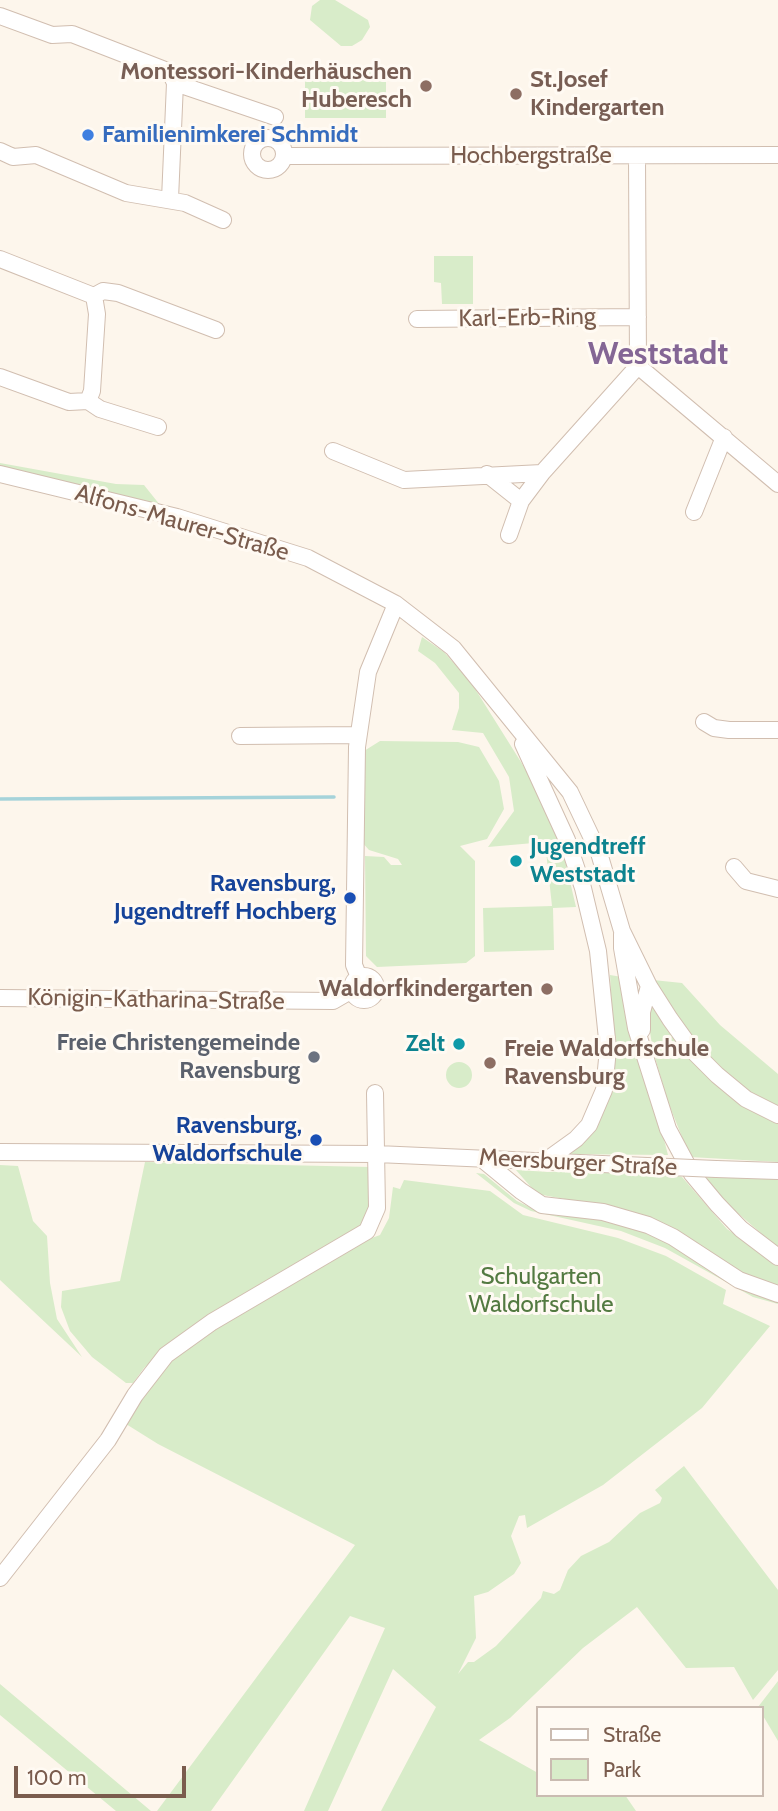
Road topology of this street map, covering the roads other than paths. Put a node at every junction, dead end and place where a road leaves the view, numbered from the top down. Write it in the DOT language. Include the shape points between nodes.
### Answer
graph roads {
  1 [pos="0,16"];
  2 [pos="174,83"];
  3 [pos="275,117"];
  4 [pos="0,150"];
  5 [pos="778,155"];
  6 [pos="284,156"];
  7 [pos="638,156"];
  8 [pos="170,199"];
  9 [pos="223,220"];
  10 [pos="0,259"];
  11 [pos="94,296"];
  12 [pos="638,317"];
  13 [pos="417,319"];
  14 [pos="216,331"];
  15 [pos="638,366"];
  16 [pos="0,377"];
  17 [pos="88,401"];
  18 [pos="158,427"];
  19 [pos="724,437"];
  20 [pos="333,451"];
  21 [pos="542,473"];
  22 [pos="0,474"];
  23 [pos="487,474"];
  24 [pos="778,484"];
  25 [pos="521,501"];
  26 [pos="694,512"];
  27 [pos="509,535"];
  28 [pos="396,604"];
  29 [pos="704,722"];
  30 [pos="515,726"];
  31 [pos="778,730"];
  32 [pos="240,736"];
  33 [pos="358,741"];
  34 [pos="734,867"];
  35 [pos="778,889"];
  36 [pos="622,931"];
  37 [pos="649,986"];
  38 [pos="0,998"];
  39 [pos="643,1046"];
  40 [pos="375,1093"];
  41 [pos="778,1115"];
  42 [pos="0,1152"];
  43 [pos="377,1154"];
  44 [pos="482,1159"];
  45 [pos="544,1162"];
  46 [pos="778,1171"];
  47 [pos="778,1257"];
  48 [pos="778,1294"];
  49 [pos="0,1577"];
  1 -- 2 [label="street" via="52,35 72,34 170,72"];
  2 -- 3 [label="street"];
  2 -- 8 [label="street"];
  4 -- 8 [label="street" via="13,157 36,155 126,192"];
  5 -- 7 [label="street, Hochbergstraße"];
  6 -- 7 [label="street, Hochbergstraße"];
  7 -- 12 [label="street"];
  8 -- 9 [label="street"];
  10 -- 11 [label="street"];
  11 -- 14 [label="street" via="103,290 118,293"];
  11 -- 17 [label="street" via="96,327"];
  12 -- 13 [label="street, Karl-Erb-Ring"];
  12 -- 15 [label="street"];
  15 -- 19 [label="street"];
  15 -- 21 [label="street"];
  16 -- 17 [label="street" via="69,402"];
  17 -- 18 [label="street"];
  19 -- 24 [label="street"];
  19 -- 26 [label="street"];
  20 -- 23 [label="street" via="404,480"];
  21 -- 23 [label="street"];
  21 -- 25 [label="street"];
  22 -- 28 [label="street, Alfons-Maurer-Straße" via="261,541 308,558"];
  23 -- 25 [label="street"];
  25 -- 27 [label="street"];
  28 -- 30 [label="street, Alfons-Maurer-Straße" via="458,653"];
  28 -- 33 [label="street" via="368,672"];
  29 -- 31 [label="street" via="713,728"];
  30 -- 36 [label="street" via="562,778 577,806 599,853"];
  30 -- 45 [label="street" via="572,852 598,951 606,1003 607,1071 598,1108 576,1139"];
  32 -- 33 [label="street"];
  33 -- 38 [label="street, Königin-Katharina-Straße" via="355,983 333,1001"];
  34 -- 35 [label="street" via="746,881"];
  36 -- 37 [label="street"];
  36 -- 39 [label="street" via="631,1004"];
  37 -- 39 [label="street" via="642,1012"];
  37 -- 41 [label="street" via="693,1051 717,1075"];
  39 -- 47 [label="street" via="662,1114 692,1174 741,1229"];
  40 -- 43 [label="street"];
  42 -- 43 [label="street, Meersburger Straße"];
  43 -- 44 [label="street, Meersburger Straße"];
  43 -- 49 [label="street" via="377,1208 367,1231 212,1322 166,1355 108,1440"];
  44 -- 45 [label="street, Meersburger Straße"];
  44 -- 48 [label="street" via="542,1205 603,1212 648,1225 739,1280"];
  45 -- 46 [label="street, Meersburger Straße, bridge"];
}
